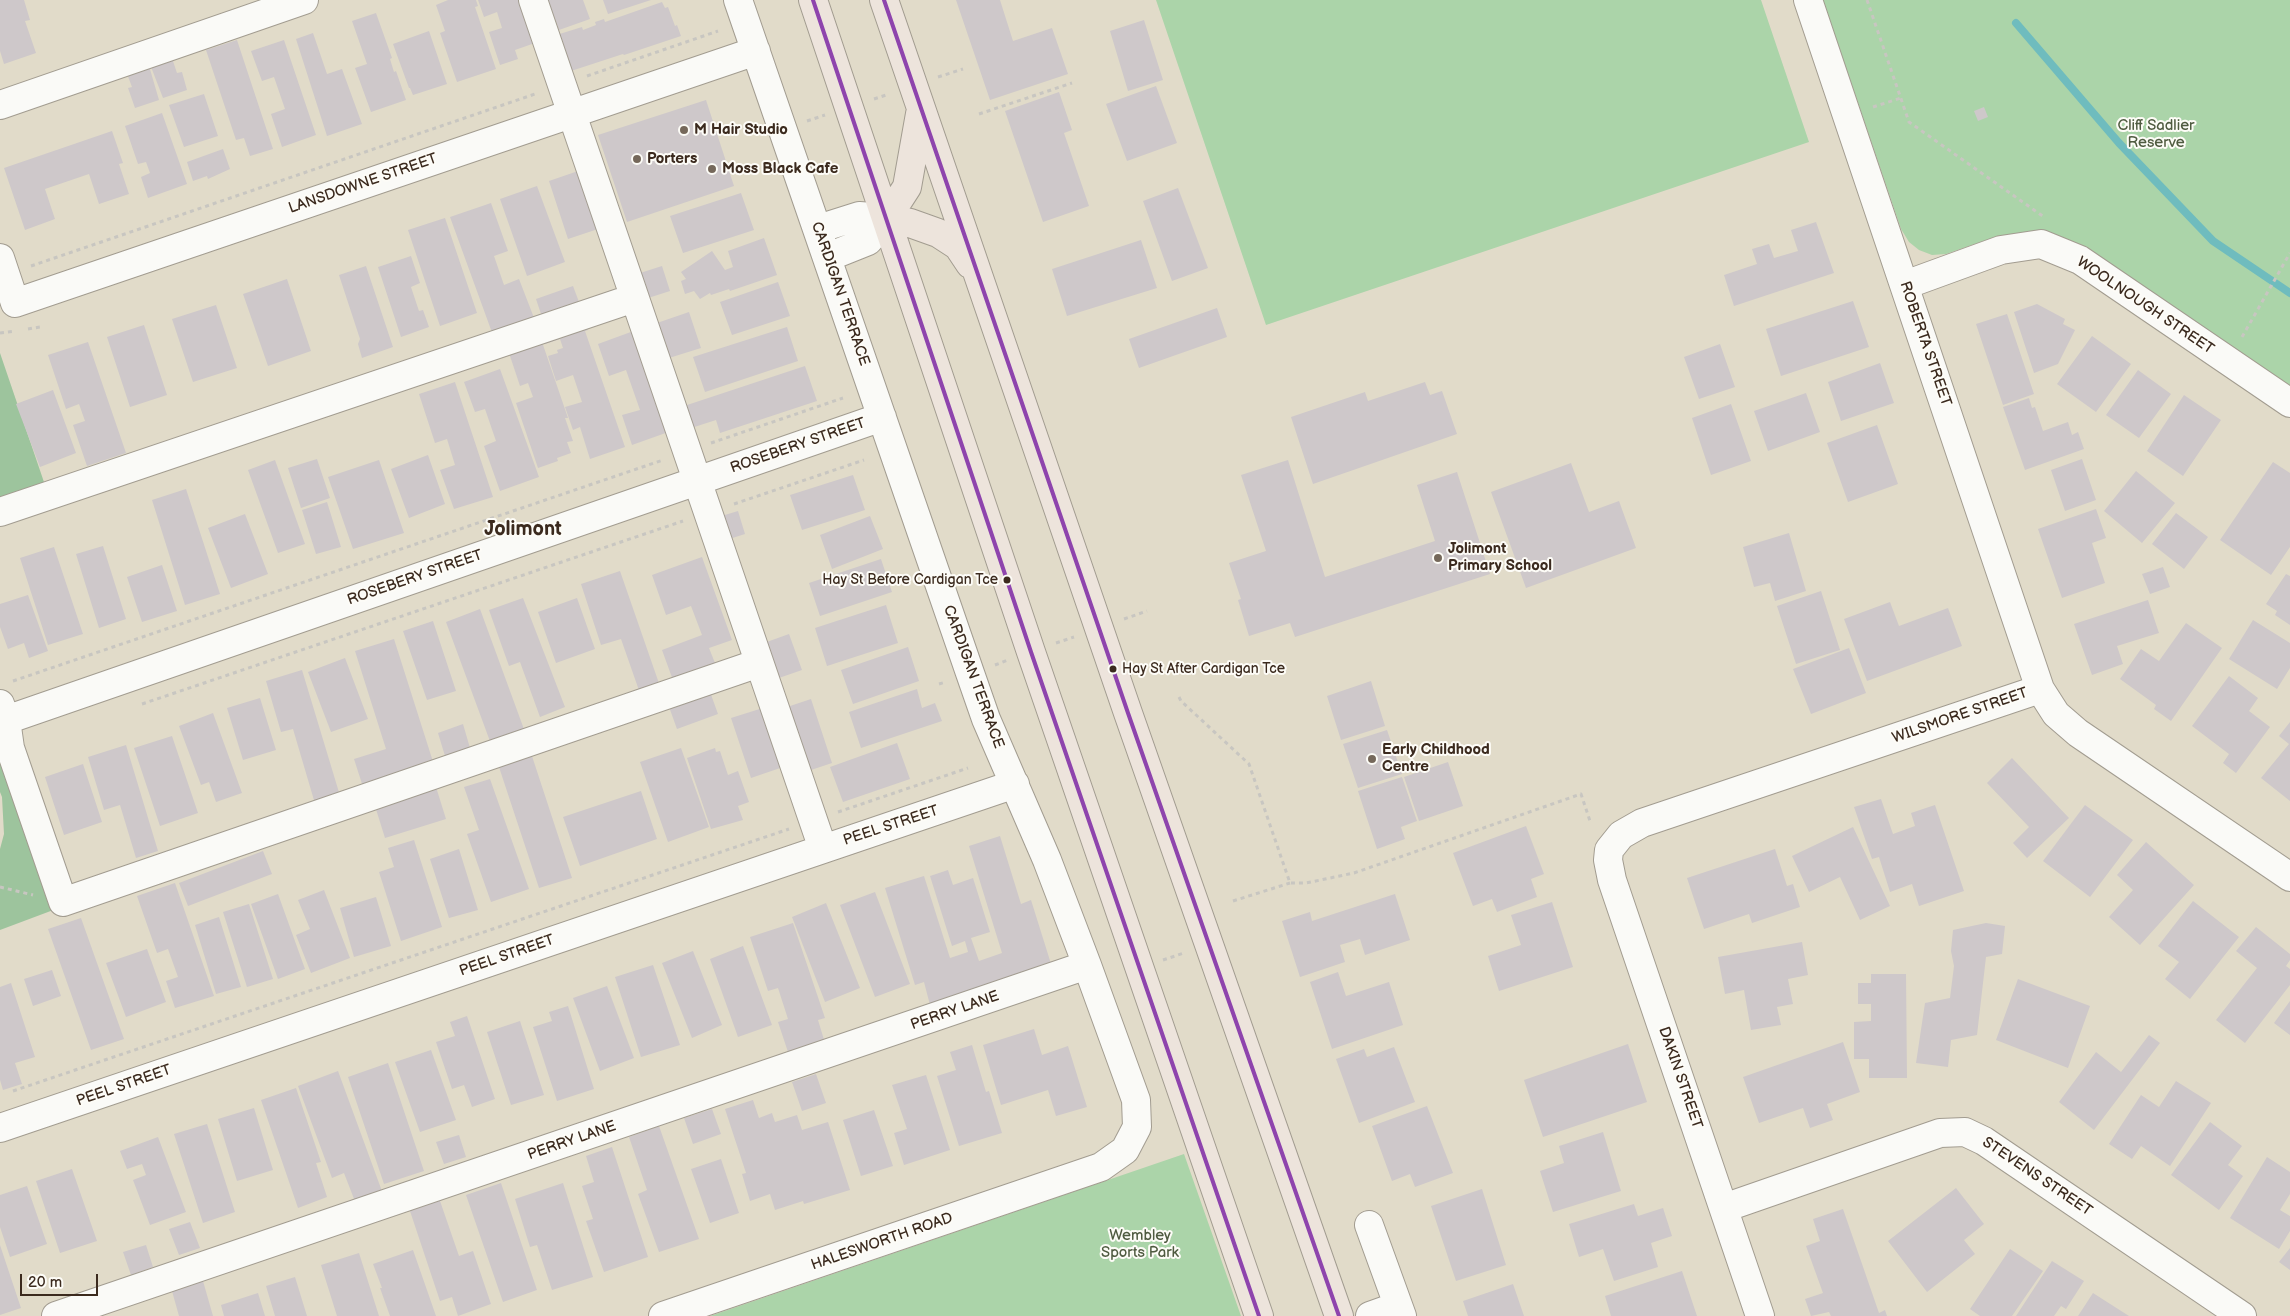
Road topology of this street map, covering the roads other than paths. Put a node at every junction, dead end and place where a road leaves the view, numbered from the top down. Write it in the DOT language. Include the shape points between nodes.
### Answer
graph roads {
  1 [pos="304,0"];
  2 [pos="533,0"];
  3 [pos="738,0"];
  4 [pos="812,0"];
  5 [pos="884,0"];
  6 [pos="1808,0"];
  7 [pos="756,51"];
  8 [pos="0,105"];
  9 [pos="921,110"];
  10 [pos="572,113"];
  11 [pos="887,218"];
  12 [pos="818,229"];
  13 [pos="828,257"];
  14 [pos="0,258"];
  15 [pos="979,277"];
  16 [pos="1905,285"];
  17 [pos="634,298"];
  18 [pos="2290,403"];
  19 [pos="882,417"];
  20 [pos="697,481"];
  21 [pos="0,512"];
  22 [pos="759,663"];
  23 [pos="2040,689"];
  24 [pos="5,702"];
  25 [pos="1015,784"];
  26 [pos="1614,841"];
  27 [pos="823,849"];
  28 [pos="2290,877"];
  29 [pos="1087,966"];
  30 [pos="0,1128"];
  31 [pos="1101,1167"];
  32 [pos="1724,1208"];
  33 [pos="1369,1225"];
  34 [pos="1400,1311"];
  35 [pos="56,1316"];
  36 [pos="663,1316"];
  37 [pos="1259,1316"];
  38 [pos="1339,1316"];
  39 [pos="1370,1316"];
  40 [pos="1760,1316"];
  41 [pos="2242,1316"];
  1 -- 8 [label="street"];
  2 -- 10 [label="street"];
  3 -- 7 [label="street, CARDIGAN TERRACE"];
  4 -- 11 [label="main road"];
  5 -- 9 [label="main road"];
  6 -- 16 [label="street, ROBERTA STREET"];
  7 -- 10 [label="street, LANSDOWNE STREET"];
  7 -- 12 [label="street, CARDIGAN TERRACE"];
  9 -- 11 [label="main road" via="907,187"];
  9 -- 15 [label="main road"];
  10 -- 14 [label="street, LANSDOWNE STREET" via="15,302"];
  10 -- 17 [label="street"];
  11 -- 12 [label="street" via="859,216"];
  11 -- 13 [label="street" via="868,241"];
  11 -- 15 [label="main road" via="938,233 958,246"];
  11 -- 37 [label="main road" via="1031,652"];
  12 -- 13 [label="street, CARDIGAN TERRACE"];
  13 -- 19 [label="street, CARDIGAN TERRACE"];
  15 -- 38 [label="main road"];
  16 -- 18 [label="street, WOOLNOUGH STREET" via="2001,250 2041,244 2080,260"];
  16 -- 23 [label="street, ROBERTA STREET"];
  17 -- 20 [label="street"];
  17 -- 21 [label="street"];
  19 -- 20 [label="street, ROSEBERY STREET"];
  19 -- 25 [label="street, CARDIGAN TERRACE" via="986,719"];
  20 -- 22 [label="street"];
  20 -- 24 [label="street, ROSEBERY STREET"];
  22 -- 24 [label="street" via="62,902 10,748"];
  22 -- 27 [label="street"];
  23 -- 26 [label="street, WILSMORE STREET" via="1642,823"];
  23 -- 28 [label="street, WILSMORE STREET" via="2056,714 2078,733"];
  25 -- 27 [label="street, PEEL STREET"];
  25 -- 29 [label="street, CARDIGAN TERRACE"];
  26 -- 32 [label="street, DAKIN STREET" via="1608,855 1612,880"];
  27 -- 30 [label="street, PEEL STREET"];
  29 -- 31 [label="street, CARDIGAN TERRACE" via="1136,1100 1137,1127 1125,1150"];
  29 -- 35 [label="street, PERRY LANE"];
  31 -- 36 [label="street, HALESWORTH ROAD"];
  32 -- 40 [label="street, DAKIN STREET"];
  32 -- 41 [label="street, STEVENS STREET" via="1940,1133 1965,1132 1992,1146"];
  33 -- 34 [label="street"];
  34 -- 39 [label="street"];
}
